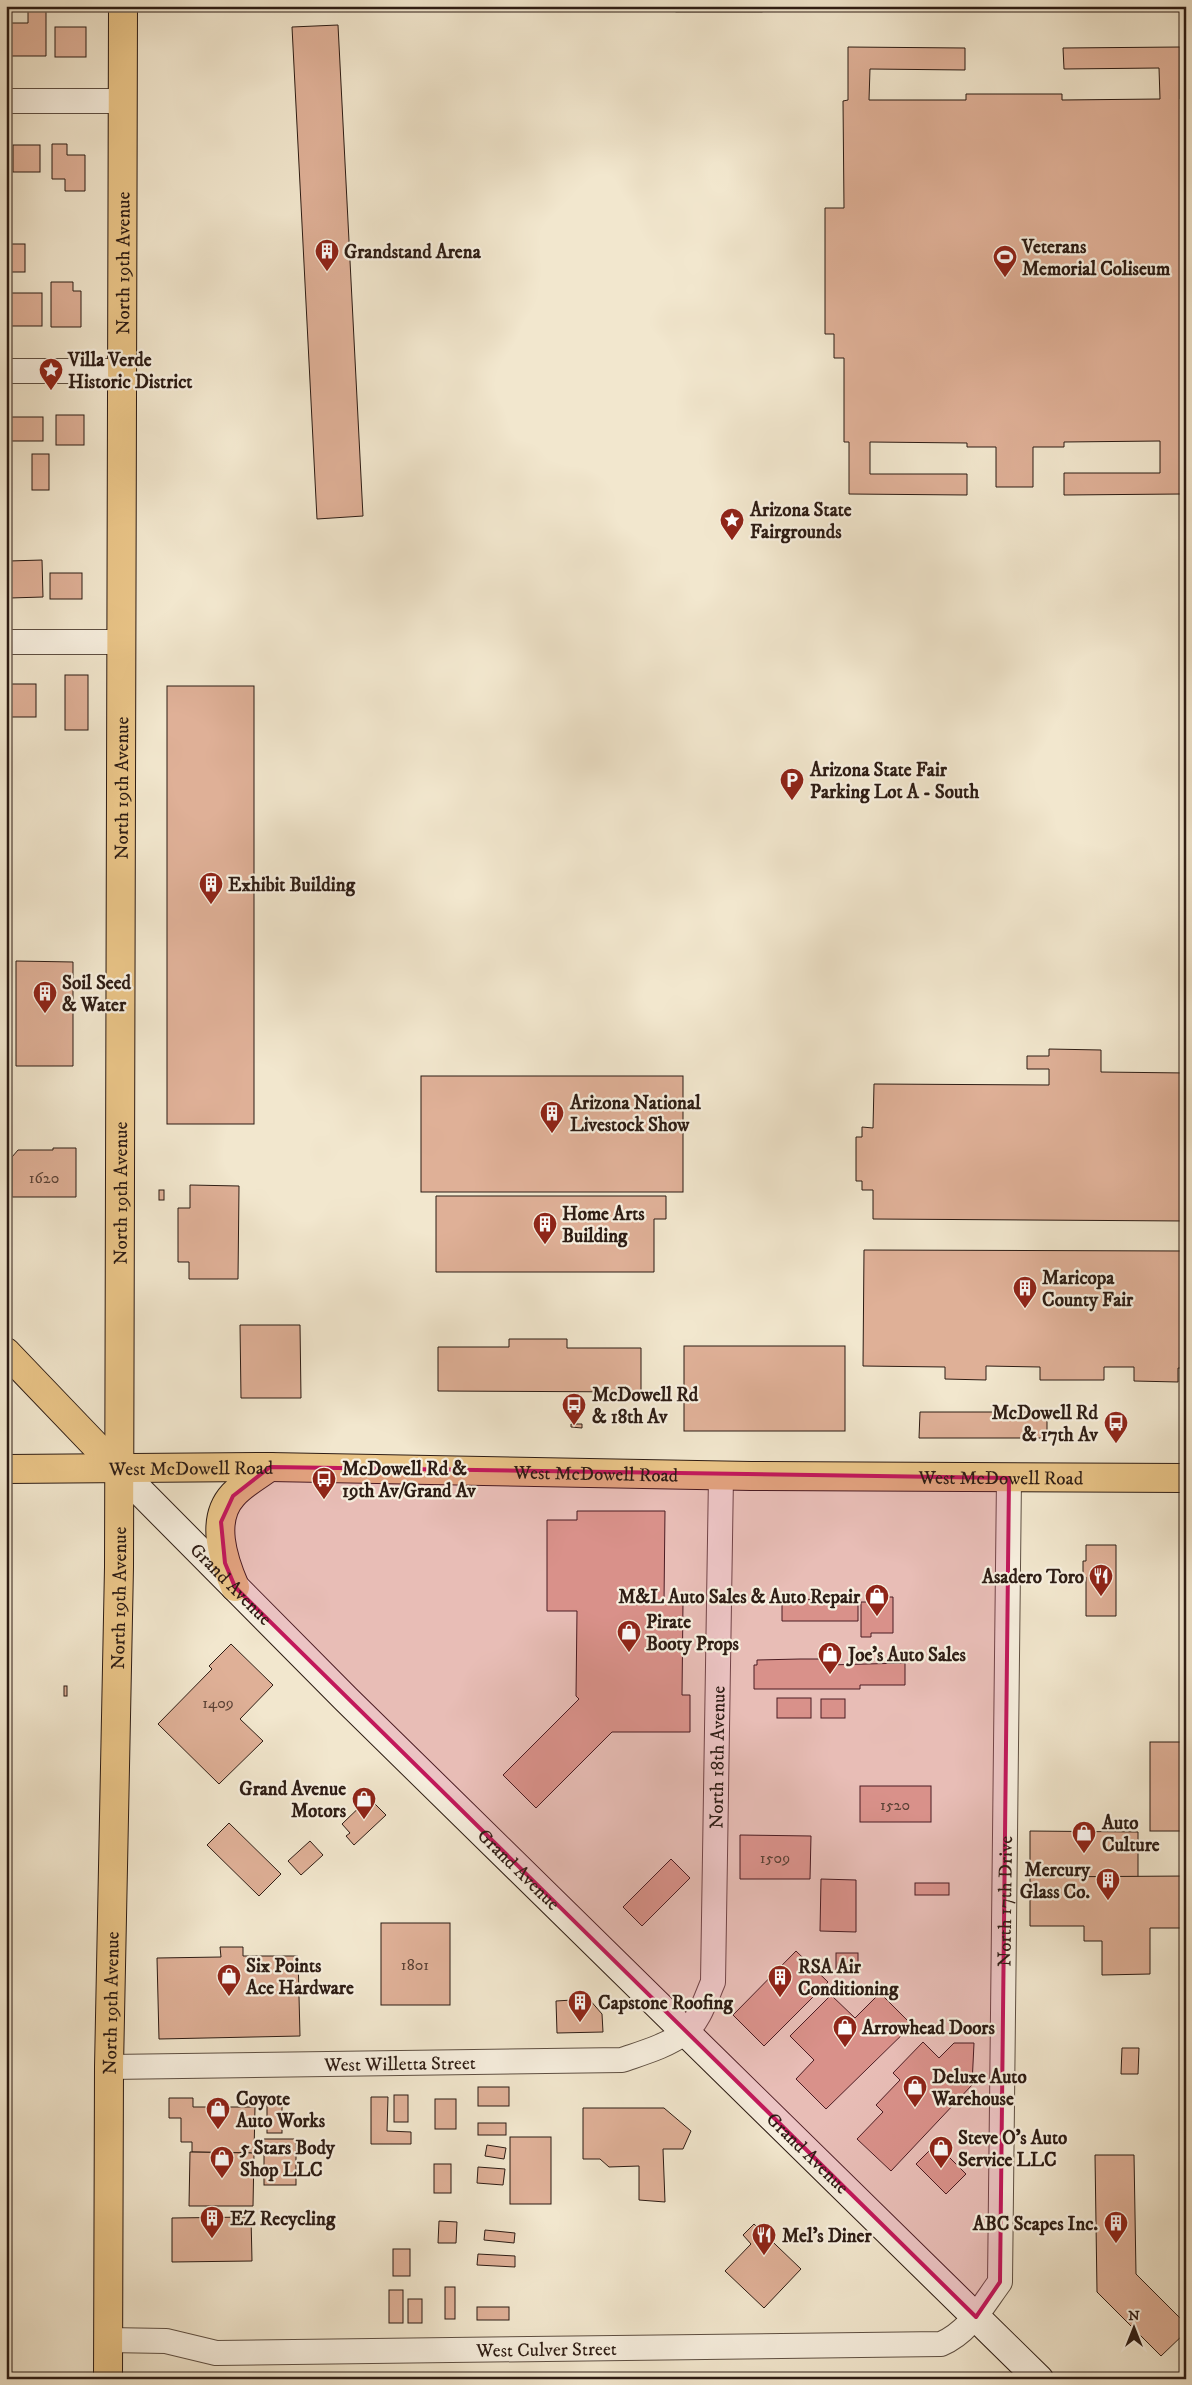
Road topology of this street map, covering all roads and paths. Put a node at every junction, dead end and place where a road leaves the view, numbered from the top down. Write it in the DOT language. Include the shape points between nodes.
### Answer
graph roads {
  1 [pos="123,6"];
  2 [pos="6,101"];
  3 [pos="123,101"];
  4 [pos="6,371"];
  5 [pos="121,371"];
  6 [pos="6,642"];
  7 [pos="120,642"];
  8 [pos="6,1352"];
  9 [pos="270,1468"];
  10 [pos="6,1469"];
  11 [pos="119,1470"];
  12 [pos="721,1476"];
  13 [pos="1009,1478"];
  14 [pos="1186,1478"];
  15 [pos="234,1587"];
  16 [pos="685,2033"];
  17 [pos="109,2067"];
  18 [pos="976,2317"];
  19 [pos="108,2340"];
  20 [pos="108,2379"];
  21 [pos="1039,2379"];
  1 -- 3 [label="main road, North 19th Avenue"];
  2 -- 3 [label="street"];
  3 -- 5 [label="main road, North 19th Avenue"];
  4 -- 5 [label="street"];
  5 -- 7 [label="main road, North 19th Avenue"];
  6 -- 7 [label="street"];
  7 -- 11 [label="main road, North 19th Avenue"];
  8 -- 11 [label="main road, Grand Avenue"];
  9 -- 11 [label="main road, West McDowell Road"];
  9 -- 12 [label="main road, West McDowell Road"];
  9 -- 15 [label="main road" via="233,1496 223,1514 225,1564"];
  10 -- 11 [label="main road, West McDowell Road"];
  11 -- 15 [label="main road, Grand Avenue"];
  11 -- 17 [label="main road, North 19th Avenue"];
  12 -- 13 [label="main road, West McDowell Road"];
  12 -- 16 [label="street, North 18th Avenue" via="713,1982 702,2009"];
  13 -- 14 [label="main road, West McDowell Road"];
  13 -- 18 [label="street, North 17th Drive" via="1000,2282"];
  15 -- 16 [label="main road, Grand Avenue"];
  16 -- 17 [label="street, West Willetta Street" via="622,2060"];
  16 -- 18 [label="main road, Grand Avenue"];
  17 -- 19 [label="main road, North 19th Avenue"];
  18 -- 19 [label="street, West Culver Street" via="941,2344 216,2353 164,2341"];
  18 -- 21 [label="main road, Grand Avenue"];
  19 -- 20 [label="main road, North 19th Avenue"];
}
